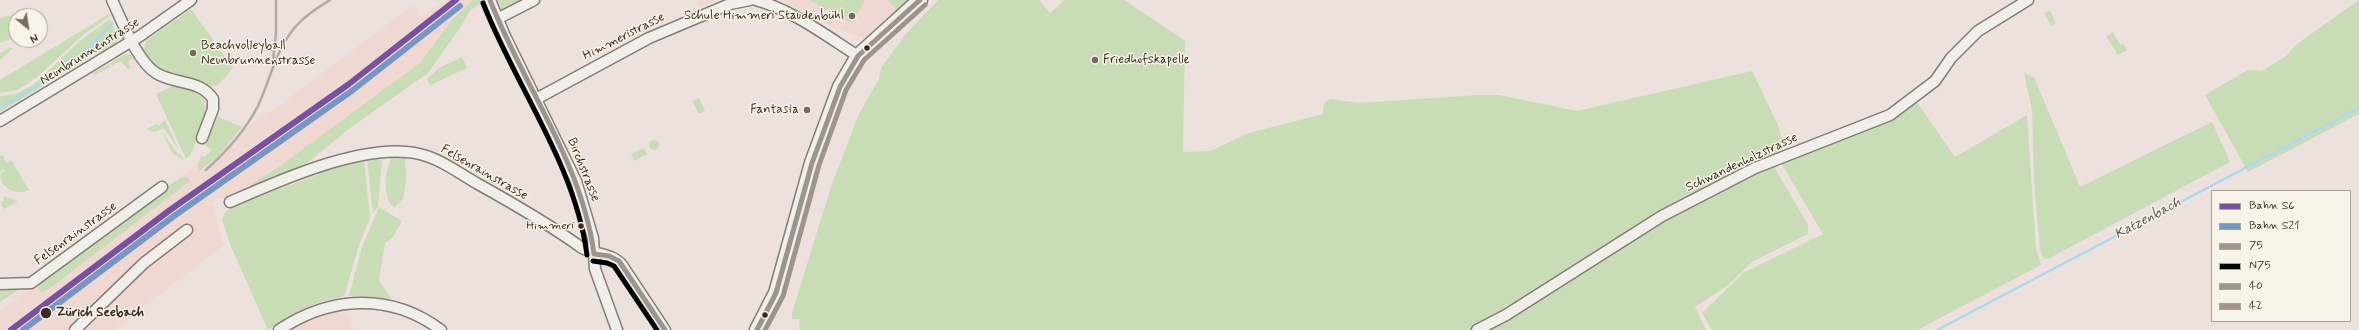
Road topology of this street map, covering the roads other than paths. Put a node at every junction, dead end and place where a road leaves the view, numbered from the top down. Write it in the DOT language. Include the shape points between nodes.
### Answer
graph roads {
  1 [pos="112,0"];
  2 [pos="191,0"];
  3 [pos="490,0"];
  4 [pos="534,0"];
  5 [pos="750,0"];
  6 [pos="756,0"];
  7 [pos="920,0"];
  8 [pos="2028,0"];
  9 [pos="497,19"];
  10 [pos="132,40"];
  11 [pos="858,56"];
  12 [pos="536,99"];
  13 [pos="0,122"];
  14 [pos="202,138"];
  15 [pos="162,187"];
  16 [pos="230,202"];
  17 [pos="187,230"];
  18 [pos="594,254"];
  19 [pos="0,284"];
  20 [pos="75,330"];
  21 [pos="279,330"];
  22 [pos="441,330"];
  23 [pos="617,330"];
  24 [pos="665,330"];
  25 [pos="757,330"];
  26 [pos="1478,330"];
  1 -- 10 [label="street"];
  2 -- 10 [label="street, Neunbrunnenstrasse"];
  3 -- 9 [label="street, Birchstrasse"];
  4 -- 9 [label="street"];
  5 -- 12 [label="street, Himmeristrasse" via="730,4 648,38"];
  6 -- 11 [label="street" via="776,6 818,29"];
  7 -- 11 [label="street"];
  8 -- 26 [label="street, Schwandenholzstrasse" via="1978,31 1952,58 1935,81 1890,115 1761,166 1662,216"];
  9 -- 12 [label="street, Birchstrasse"];
  10 -- 13 [label="street, Neunbrunnenstrasse"];
  10 -- 14 [label="street" via="147,66 157,73 196,85 211,95 214,105"];
  11 -- 25 [label="street" via="840,87 812,163 776,293"];
  12 -- 18 [label="street, Birchstrasse" via="576,181 593,238"];
  15 -- 19 [label="street, Felsenrainstrasse" via="31,283"];
  16 -- 18 [label="street, Felsenrainstrasse" via="265,186 334,163 385,153 411,152 442,162"];
  17 -- 20 [label="street" via="144,263"];
  18 -- 23 [label="street" via="595,269"];
  18 -- 24 [label="street" via="609,256 619,261"];
  21 -- 22 [label="street" via="304,316 344,303 397,308 420,317"];
}
